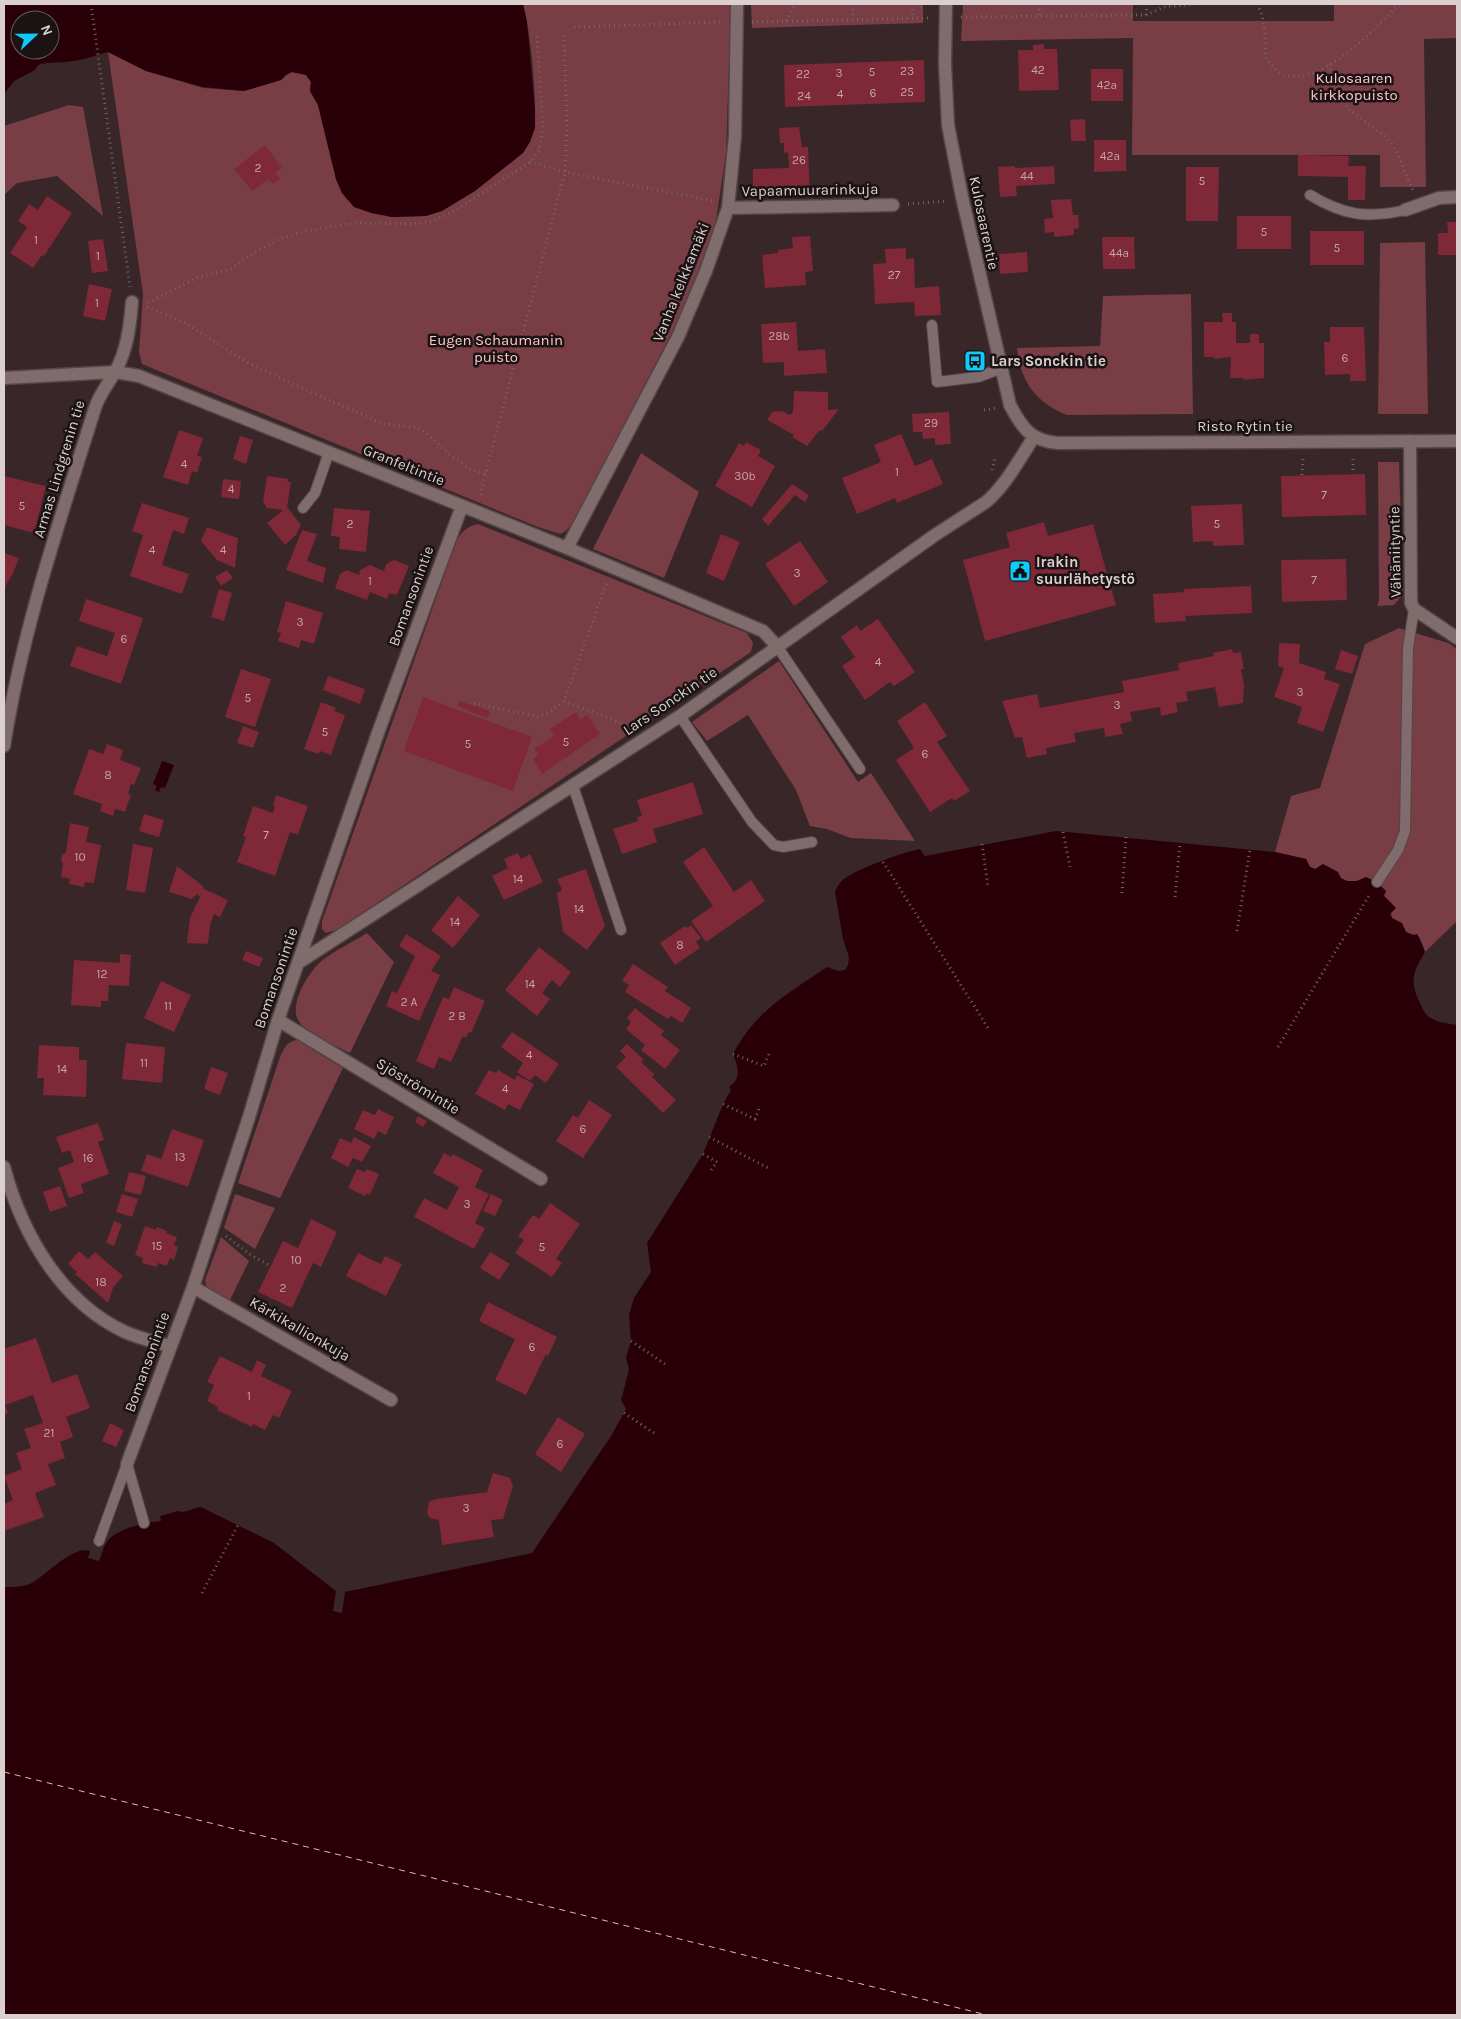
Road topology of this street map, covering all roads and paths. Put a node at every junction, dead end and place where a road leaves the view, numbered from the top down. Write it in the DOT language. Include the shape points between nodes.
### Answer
graph roads {
  1 [pos="91,4"];
  2 [pos="737,4"];
  3 [pos="795,4"];
  4 [pos="852,4"];
  5 [pos="912,4"];
  6 [pos="946,4"];
  7 [pos="1038,4"];
  8 [pos="1147,4"];
  9 [pos="1195,4"];
  10 [pos="1257,4"];
  11 [pos="1399,4"];
  12 [pos="1146,15"];
  13 [pos="1040,16"];
  14 [pos="945,17"];
  15 [pos="912,18"];
  16 [pos="930,18"];
  17 [pos="854,19"];
  18 [pos="766,21"];
  19 [pos="786,21"];
  20 [pos="737,22"];
  21 [pos="574,27"];
  22 [pos="564,35"];
  23 [pos="537,36"];
  24 [pos="1328,64"];
  25 [pos="530,162"];
  26 [pos="565,172"];
  27 [pos="1310,195"];
  28 [pos="1457,197"];
  29 [pos="962,198"];
  30 [pos="893,205"];
  31 [pos="1419,205"];
  32 [pos="728,208"];
  33 [pos="1405,210"];
  34 [pos="138,304"];
  35 [pos="932,325"];
  36 [pos="1000,368"];
  37 [pos="115,372"];
  38 [pos="4,378"];
  39 [pos="1034,437"];
  40 [pos="1410,441"];
  41 [pos="1457,442"];
  42 [pos="329,452"];
  43 [pos="1303,459"];
  44 [pos="1353,459"];
  45 [pos="486,474"];
  46 [pos="1354,474"];
  47 [pos="1302,475"];
  48 [pos="462,506"];
  49 [pos="303,508"];
  50 [pos="476,511"];
  51 [pos="567,548"];
  52 [pos="613,568"];
  53 [pos="1414,609"];
  54 [pos="1457,638"];
  55 [pos="778,646"];
  56 [pos="564,701"];
  57 [pos="474,703"];
  58 [pos="680,716"];
  59 [pos="647,737"];
  60 [pos="4,746"];
  61 [pos="860,769"];
  62 [pos="573,786"];
  63 [pos="1063,832"];
  64 [pos="1126,837"];
  65 [pos="812,842"];
  66 [pos="1180,843"];
  67 [pos="982,844"];
  68 [pos="1250,850"];
  69 [pos="883,862"];
  70 [pos="1070,867"];
  71 [pos="1378,882"];
  72 [pos="988,886"];
  73 [pos="1122,893"];
  74 [pos="1175,897"];
  75 [pos="1361,910"];
  76 [pos="620,930"];
  77 [pos="1237,931"];
  78 [pos="298,963"];
  79 [pos="278,1020"];
  80 [pos="990,1031"];
  81 [pos="1278,1048"];
  82 [pos="733,1054"];
  83 [pos="769,1054"];
  84 [pos="723,1104"];
  85 [pos="760,1106"];
  86 [pos="709,1137"];
  87 [pos="703,1154"];
  88 [pos="4,1168"];
  89 [pos="770,1169"];
  90 [pos="709,1173"];
  91 [pos="541,1179"];
  92 [pos="214,1226"];
  93 [pos="271,1266"];
  94 [pos="193,1287"];
  95 [pos="631,1341"];
  96 [pos="169,1346"];
  97 [pos="665,1364"];
  98 [pos="392,1400"];
  99 [pos="624,1413"];
  100 [pos="657,1435"];
  101 [pos="127,1464"];
  102 [pos="144,1523"];
  103 [pos="238,1525"];
  104 [pos="99,1541"];
  105 [pos="202,1593"];
  1 -- 34 [label="path"];
  2 -- 20 [label="street, Vanha kelkkamäki"];
  3 -- 19 [label="path"];
  4 -- 17 [label="path"];
  5 -- 15 [label="path"];
  6 -- 14 [label="street, Kulosaarentie"];
  7 -- 13 [label="path"];
  8 -- 12 [label="path"];
  9 -- 12 [label="path" via="1164,7"];
  10 -- 24 [label="path" via="1266,59 1282,74 1297,77"];
  11 -- 24 [label="path" via="1359,42"];
  12 -- 13 [label="path"];
  13 -- 14 [label="path"];
  14 -- 29 [label="street, Kulosaarentie" via="948,125"];
  15 -- 16 [label="path"];
  15 -- 17 [label="path"];
  17 -- 19 [label="path"];
  18 -- 19 [label="path"];
  20 -- 21 [label="path"];
  20 -- 32 [label="street, Vanha kelkkamäki" via="735,136"];
  22 -- 26 [label="path"];
  23 -- 25 [label="path" via="543,127 539,151"];
  24 -- 31 [label="path" via="1347,108 1388,138"];
  25 -- 26 [label="path"];
  25 -- 34 [label="path" via="453,212 432,221 356,223 281,238 231,269 198,277"];
  26 -- 32 [label="path" via="714,201"];
  26 -- 45 [label="path"];
  27 -- 33 [label="lane" via="1329,206 1365,216 1382,216"];
  28 -- 31 [label="street" via="1439,198"];
  29 -- 30 [label="path"];
  29 -- 36 [label="street, Kulosaarentie"];
  30 -- 32 [label="street, Vapaamuurarinkuja"];
  31 -- 33 [label="street"];
  32 -- 51 [label="street, Vanha kelkkamäki" via="678,337"];
  34 -- 37 [label="street, Armas Lindgrenin tie"];
  34 -- 45 [label="path" via="184,322 245,361 288,382 384,424 418,428 450,456 470,469"];
  35 -- 36 [label="lane" via="937,382 978,377"];
  36 -- 39 [label="street, Kulosaarentie" via="1010,406 1018,422"];
  37 -- 38 [label="street, Granfeltintie"];
  37 -- 42 [label="street, Granfeltintie" via="139,376"];
  37 -- 60 [label="street, Armas Lindgrenin tie" via="97,401 43,578 10,706"];
  39 -- 40 [label="street, Risto Rytin tie" via="1058,443"];
  39 -- 55 [label="street, Lars Sonckin tie" via="986,502"];
  40 -- 41 [label="street, Risto Rytin tie"];
  40 -- 53 [label="street, Vähäniityntie" via="1411,603"];
  42 -- 48 [label="street, Granfeltintie"];
  42 -- 49 [label="lane" via="315,493"];
  43 -- 47 [label="path"];
  44 -- 46 [label="path"];
  45 -- 50 [label="path"];
  48 -- 50 [label="street, Granfeltintie"];
  48 -- 78 [label="street, Bomansonintie"];
  50 -- 51 [label="street, Granfeltintie"];
  51 -- 52 [label="street, Granfeltintie"];
  52 -- 55 [label="street, Granfeltintie" via="763,631"];
  52 -- 56 [label="path"];
  53 -- 54 [label="street, Vähäniityntie"];
  53 -- 71 [label="lane" via="1408,648 1405,831 1398,850"];
  55 -- 58 [label="street, Lars Sonckin tie"];
  55 -- 61 [label="lane"];
  56 -- 57 [label="path" via="539,717"];
  56 -- 59 [label="path" via="629,724"];
  58 -- 59 [label="street, Lars Sonckin tie"];
  58 -- 65 [label="lane" via="752,822 774,845 783,847"];
  59 -- 62 [label="street, Lars Sonckin tie"];
  62 -- 76 [label="lane"];
  62 -- 78 [label="street, Lars Sonckin tie"];
  63 -- 70 [label="path"];
  64 -- 73 [label="path"];
  66 -- 74 [label="path"];
  67 -- 72 [label="path"];
  68 -- 77 [label="path"];
  69 -- 80 [label="path"];
  75 -- 81 [label="path"];
  78 -- 79 [label="street, Bomansonintie"];
  79 -- 91 [label="street, Sjöströmintie"];
  79 -- 92 [label="street, Bomansonintie"];
  82 -- 83 [label="path" via="764,1066"];
  84 -- 85 [label="path" via="755,1119"];
  86 -- 89 [label="path"];
  87 -- 90 [label="path" via="717,1162"];
  88 -- 96 [label="street" via="19,1214 31,1238 55,1275 73,1295 93,1313 126,1332"];
  92 -- 93 [label="path" via="252,1256"];
  92 -- 94 [label="street, Bomansonintie"];
  94 -- 96 [label="street, Bomansonintie"];
  94 -- 98 [label="street, Kärkikallionkuja"];
  95 -- 97 [label="path"];
  96 -- 101 [label="street, Bomansonintie"];
  99 -- 100 [label="path"];
  101 -- 102 [label="lane"];
  101 -- 104 [label="lane"];
  103 -- 105 [label="path"];
}
